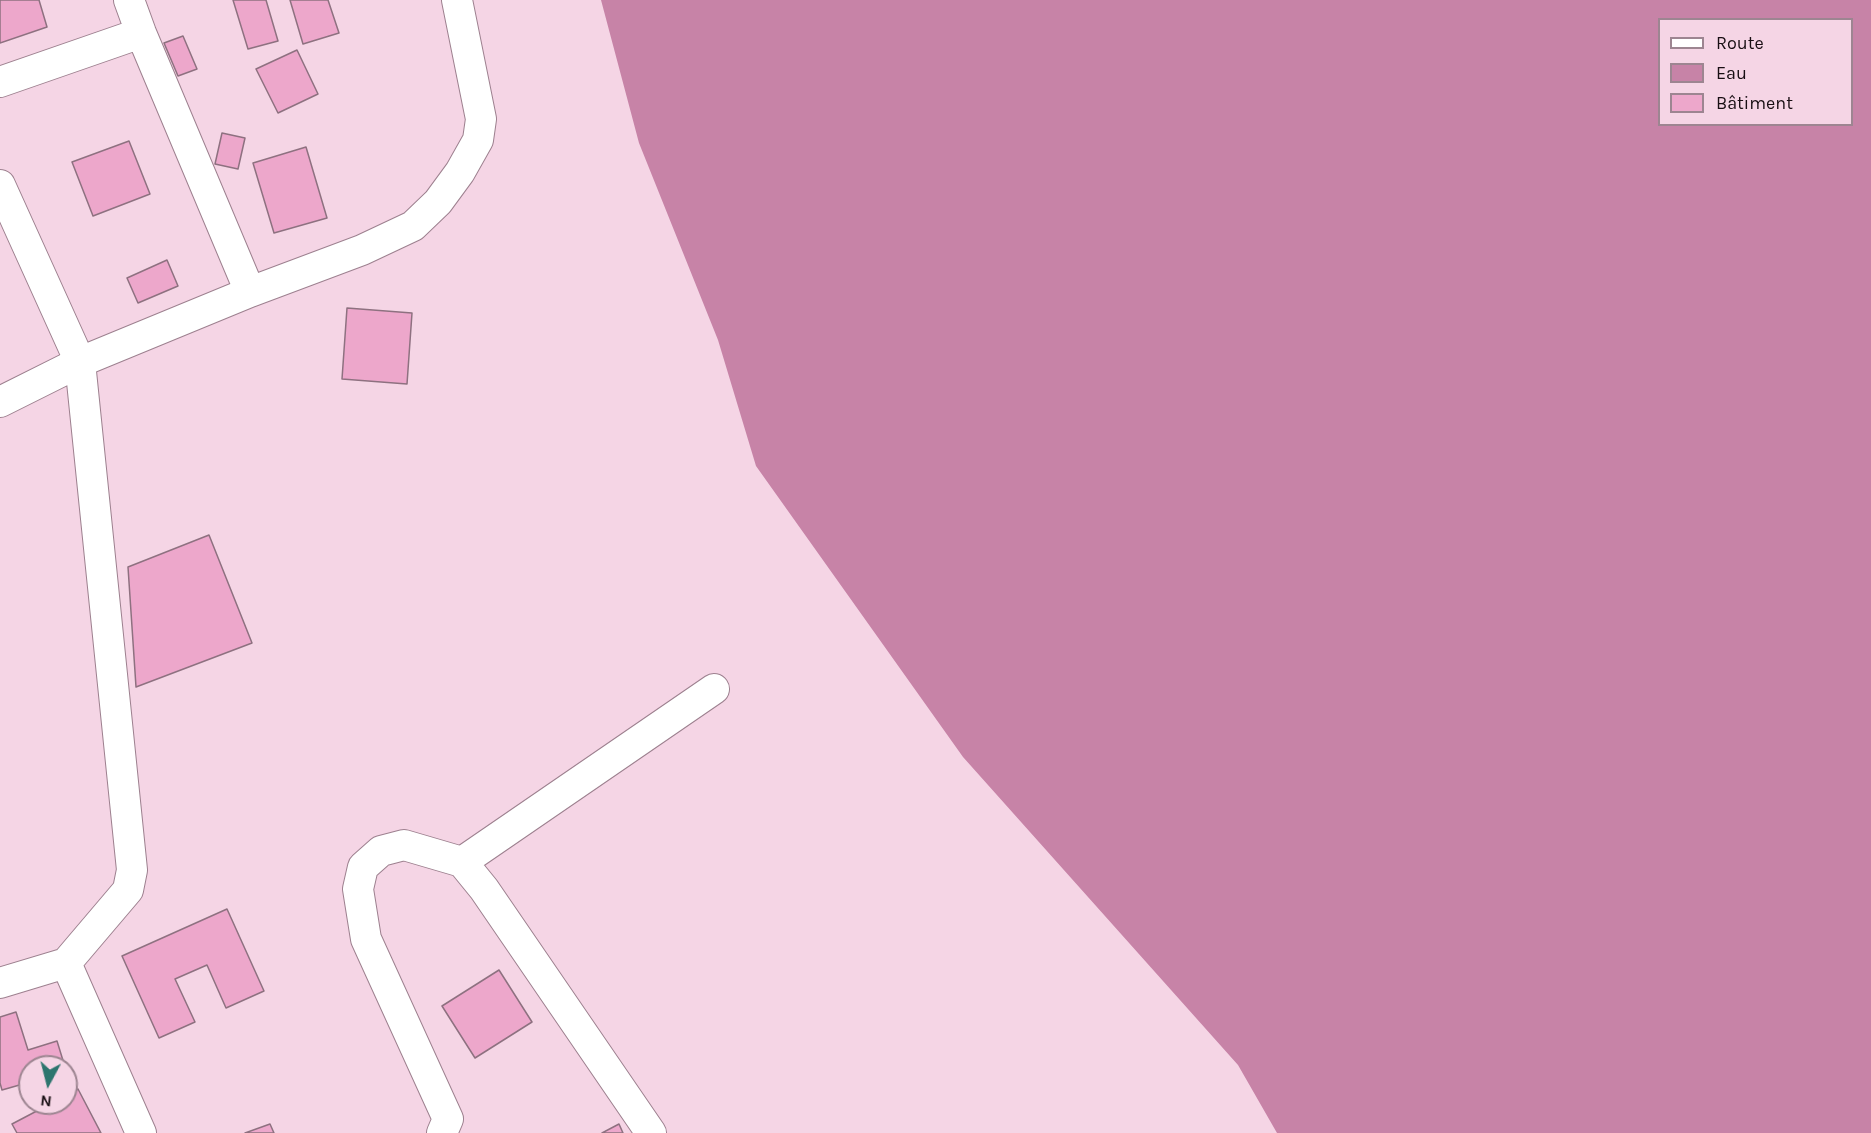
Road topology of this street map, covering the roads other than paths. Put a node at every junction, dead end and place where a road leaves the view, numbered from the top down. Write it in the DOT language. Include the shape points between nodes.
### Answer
graph roads {
  1 [pos="129,0"];
  2 [pos="457,0"];
  3 [pos="141,33"];
  4 [pos="0,82"];
  5 [pos="0,185"];
  6 [pos="250,292"];
  7 [pos="80,362"];
  8 [pos="0,402"];
  9 [pos="714,689"];
  10 [pos="462,862"];
  11 [pos="66,963"];
  12 [pos="0,983"];
  13 [pos="141,1133"];
  14 [pos="442,1133"];
  15 [pos="651,1133"];
  1 -- 3 [label="street"];
  2 -- 6 [label="street" via="481,119 478,140 460,172 438,202 413,226 362,250"];
  3 -- 4 [label="street"];
  3 -- 6 [label="street"];
  5 -- 7 [label="street"];
  6 -- 7 [label="street"];
  7 -- 8 [label="street"];
  7 -- 11 [label="street" via="132,870 128,890"];
  9 -- 10 [label="street"];
  10 -- 14 [label="street" via="404,845 381,851 363,867 358,889 366,939 448,1119"];
  10 -- 15 [label="street"];
  11 -- 12 [label="street"];
  11 -- 13 [label="street"];
}
